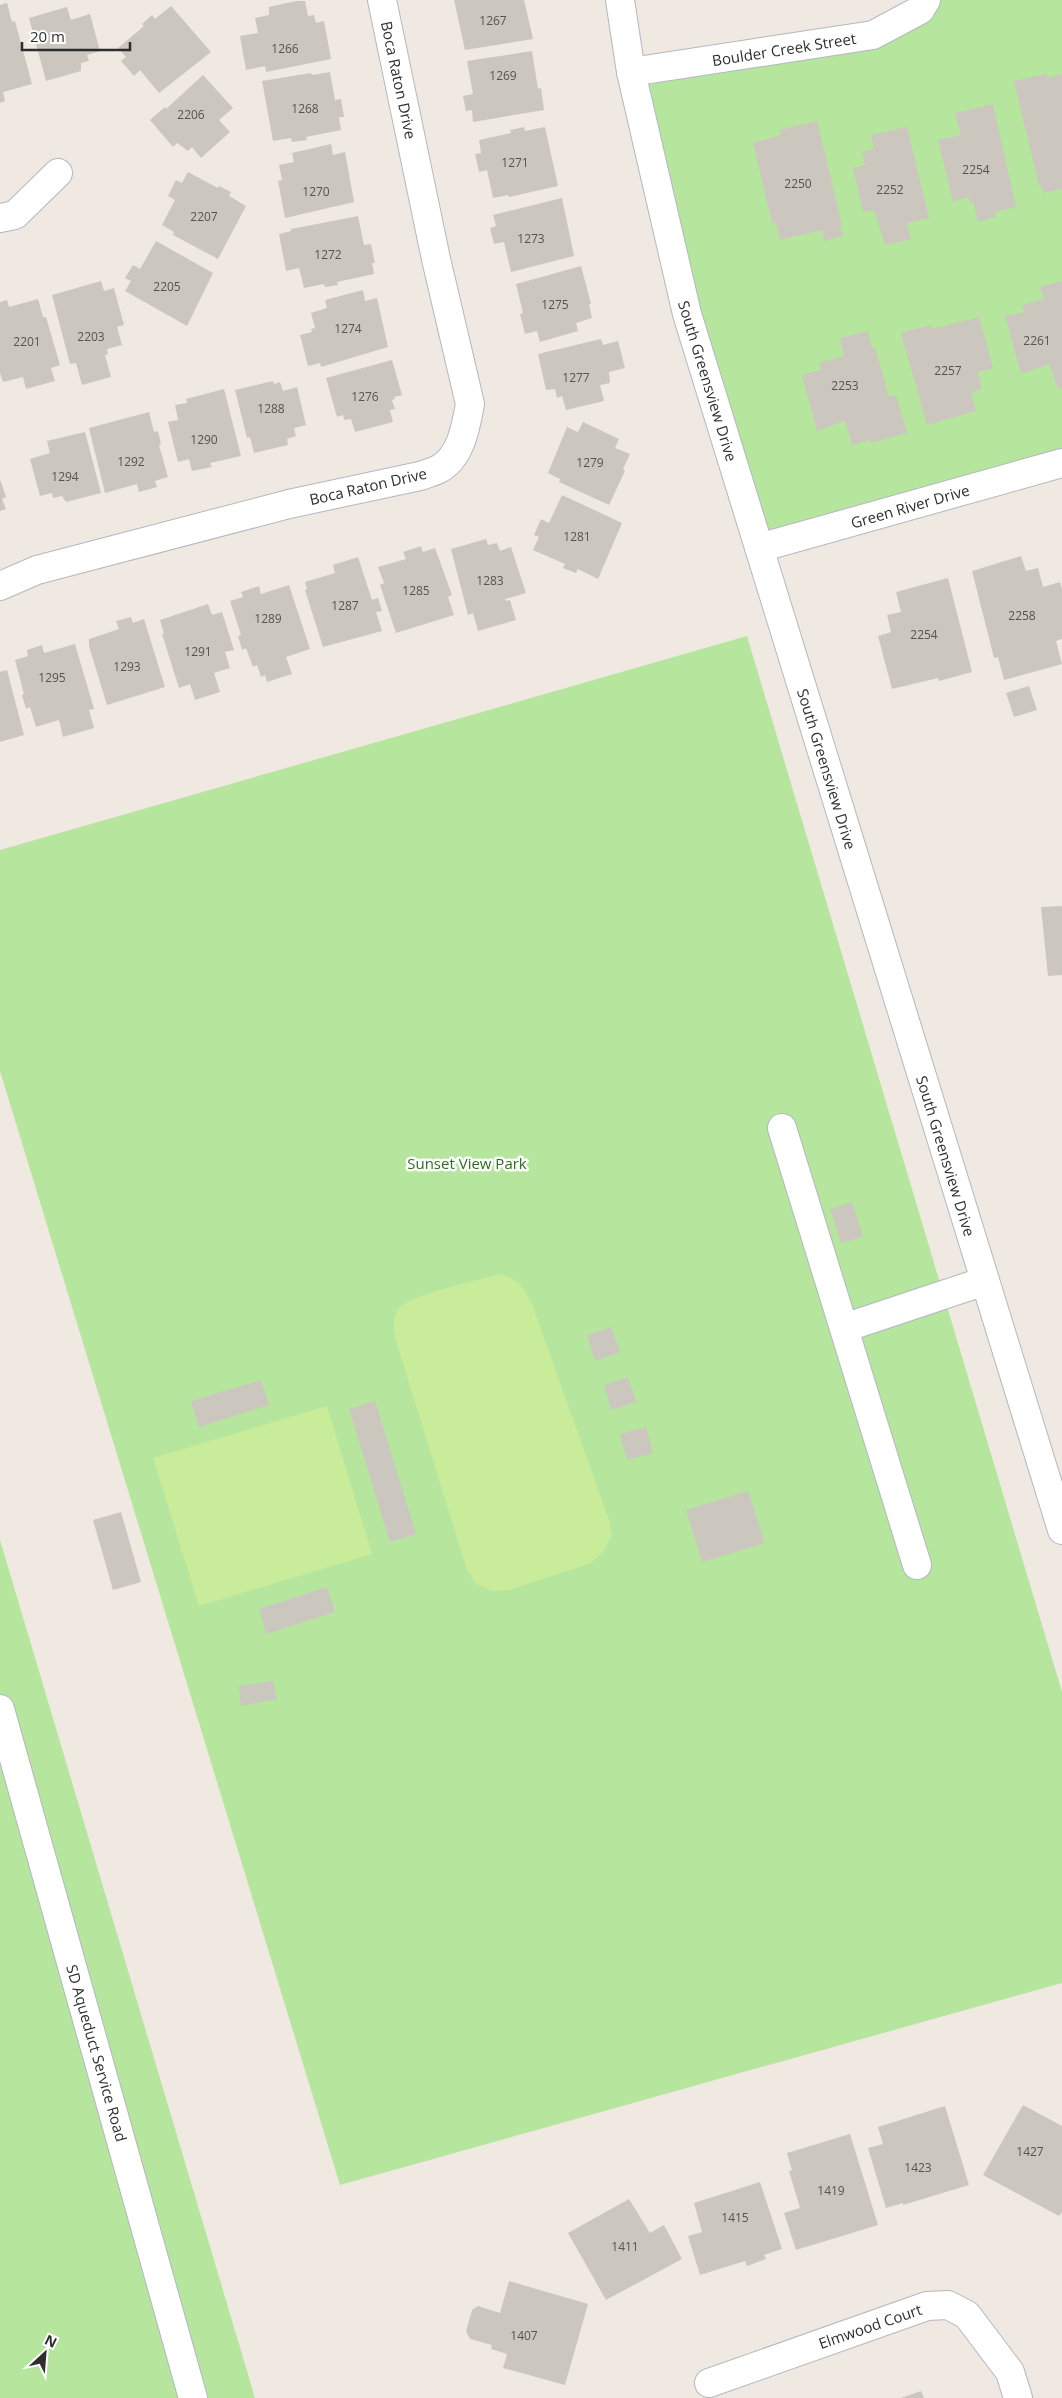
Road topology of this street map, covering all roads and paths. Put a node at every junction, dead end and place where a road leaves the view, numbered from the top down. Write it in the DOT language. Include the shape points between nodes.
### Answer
graph roads {
  1 [pos="382,0"];
  2 [pos="620,0"];
  3 [pos="926,0"];
  4 [pos="631,72"];
  5 [pos="58,173"];
  6 [pos="0,218"];
  7 [pos="1062,463"];
  8 [pos="759,548"];
  9 [pos="0,586"];
  10 [pos="782,1128"];
  11 [pos="985,1281"];
  12 [pos="844,1328"];
  13 [pos="1062,1530"];
  14 [pos="917,1565"];
  15 [pos="0,1709"];
  16 [pos="709,2383"];
  17 [pos="193,2398"];
  18 [pos="1018,2398"];
  1 -- 9 [label="street, Boca Raton Drive" via="436,260 470,404 457,451 439,469 420,476 289,504 37,570"];
  2 -- 4 [label="street, South Greensview Drive"];
  3 -- 4 [label="street, Boulder Creek Street" via="920,10 873,35"];
  4 -- 8 [label="street, South Greensview Drive" via="687,314"];
  5 -- 6 [label="street" via="14,215"];
  7 -- 8 [label="street, Green River Drive"];
  8 -- 11 [label="street, South Greensview Drive"];
  10 -- 12 [label="street"];
  11 -- 12 [label="street"];
  11 -- 13 [label="street, South Greensview Drive"];
  12 -- 14 [label="street"];
  15 -- 17 [label="street, SD Aqueduct Service Road"];
  16 -- 18 [label="street, Elmwood Court" via="927,2306 948,2305 967,2316 1010,2372"];
}
